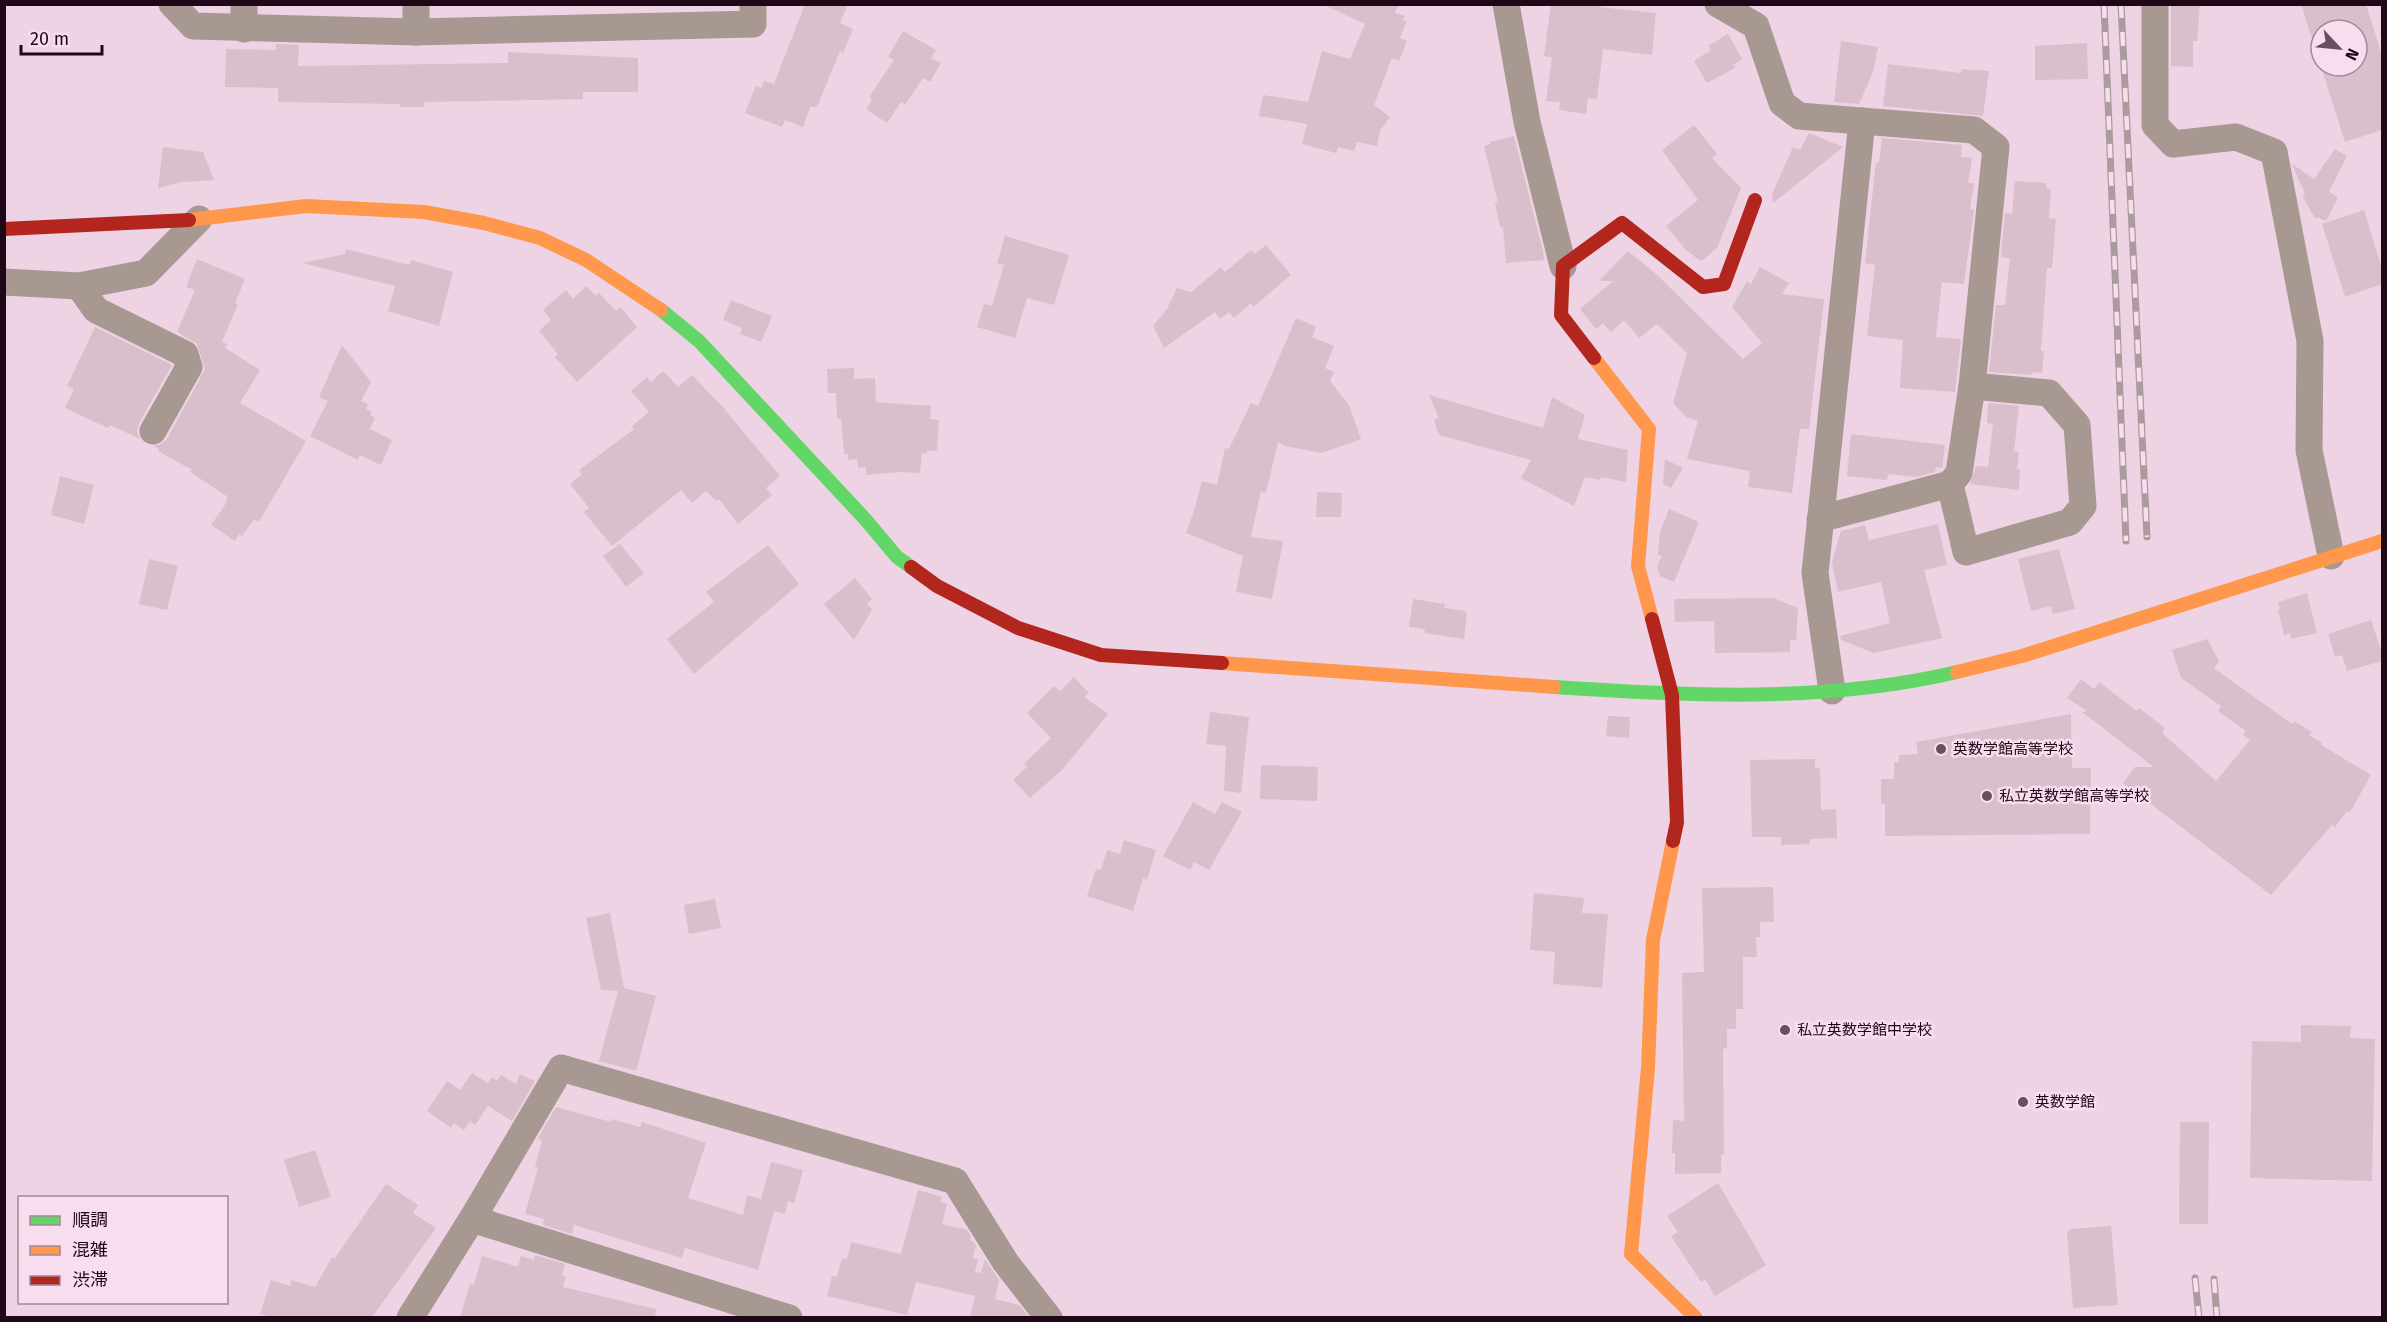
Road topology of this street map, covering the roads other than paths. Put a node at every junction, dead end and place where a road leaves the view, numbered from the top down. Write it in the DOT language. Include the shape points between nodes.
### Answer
graph roads {
  1 [pos="172,4"];
  2 [pos="416,4"];
  3 [pos="753,4"];
  4 [pos="1506,4"];
  5 [pos="1718,4"];
  6 [pos="2155,4"];
  7 [pos="244,16"];
  8 [pos="592,16"];
  9 [pos="416,32"];
  10 [pos="1862,121"];
  11 [pos="1755,200"];
  12 [pos="199,219"];
  13 [pos="4,229"];
  14 [pos="1563,266"];
  15 [pos="4,282"];
  16 [pos="79,286"];
  17 [pos="1972,386"];
  18 [pos="153,430"];
  19 [pos="1950,484"];
  20 [pos="1820,519"];
  21 [pos="2382,541"];
  22 [pos="2331,556"];
  23 [pos="1832,691"];
  24 [pos="1672,695"];
  25 [pos="472,1219"];
  26 [pos="410,1317"];
  27 [pos="789,1317"];
  28 [pos="1049,1317"];
  29 [pos="1696,1317"];
  1 -- 7 [label="street" via="193,26"];
  2 -- 9 [label="street"];
  3 -- 8 [label="street" via="753,24"];
  4 -- 14 [label="street" via="1527,122"];
  5 -- 10 [label="street" via="1756,26 1782,103 1799,116"];
  6 -- 22 [label="street" via="2155,125 2173,144 2236,137 2274,152 2310,341 2309,450"];
  7 -- 9 [label="street"];
  8 -- 9 [label="street"];
  10 -- 17 [label="street" via="1974,130 1996,147"];
  10 -- 20 [label="street"];
  11 -- 14 [label="street" via="1724,284 1702,287 1622,223"];
  12 -- 13 [label="street"];
  12 -- 16 [label="street" via="146,273"];
  12 -- 24 [label="street" via="306,207 424,212 540,238 586,260 668,314 699,341 897,557 937,586 1018,628 1101,655"];
  14 -- 24 [label="street" via="1561,315 1649,429 1638,566"];
  15 -- 16 [label="street"];
  16 -- 18 [label="street" via="96,310 185,354 189,367"];
  17 -- 19 [label="street" via="1959,473"];
  17 -- 19 [label="street" via="2049,393 2077,425 2083,506 2070,522 1966,552"];
  19 -- 20 [label="street"];
  20 -- 23 [label="street" via="1815,573"];
  21 -- 22 [label="street"];
  22 -- 23 [label="street" via="2022,656 1913,682"];
  23 -- 24 [label="street"];
  24 -- 29 [label="street" via="1677,822 1653,940 1648,1068 1632,1254"];
  25 -- 26 [label="street"];
  25 -- 27 [label="street"];
  25 -- 28 [label="street" via="561,1068 955,1181 1006,1263"];
}
